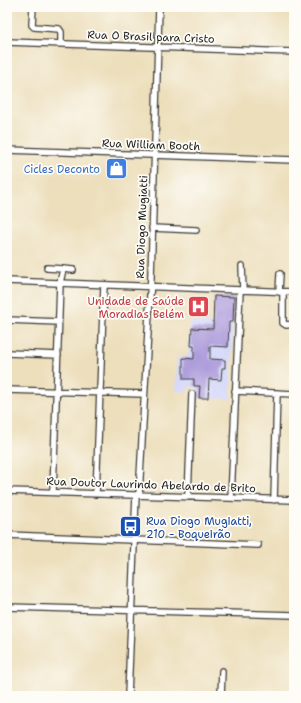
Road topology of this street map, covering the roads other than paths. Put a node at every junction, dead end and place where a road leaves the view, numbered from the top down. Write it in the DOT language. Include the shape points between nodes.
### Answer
graph roads {
  1 [pos="33,7"];
  2 [pos="159,7"];
  3 [pos="7,42"];
  4 [pos="60,44"];
  5 [pos="158,47"];
  6 [pos="294,52"];
  7 [pos="7,150"];
  8 [pos="154,155"];
  9 [pos="294,160"];
  10 [pos="152,228"];
  11 [pos="196,230"];
  12 [pos="242,266"];
  13 [pos="47,268"];
  14 [pos="63,269"];
  15 [pos="73,270"];
  16 [pos="280,274"];
  17 [pos="7,281"];
  18 [pos="60,283"];
  19 [pos="104,285"];
  20 [pos="149,287"];
  21 [pos="241,290"];
  22 [pos="281,292"];
  23 [pos="294,292"];
  24 [pos="7,320"];
  25 [pos="59,322"];
  26 [pos="294,324"];
  27 [pos="7,353"];
  28 [pos="58,355"];
  29 [pos="7,390"];
  30 [pos="56,391"];
  31 [pos="235,391"];
  32 [pos="100,393"];
  33 [pos="278,393"];
  34 [pos="144,394"];
  35 [pos="192,394"];
  36 [pos="294,394"];
  37 [pos="7,491"];
  38 [pos="53,492"];
  39 [pos="96,494"];
  40 [pos="137,495"];
  41 [pos="188,497"];
  42 [pos="231,498"];
  43 [pos="274,500"];
  44 [pos="294,500"];
  45 [pos="7,535"];
  46 [pos="134,540"];
  47 [pos="258,545"];
  48 [pos="7,607"];
  49 [pos="131,611"];
  50 [pos="294,615"];
  51 [pos="222,671"];
  52 [pos="128,696"];
  53 [pos="221,696"];
  1 -- 4 [label="street" via="32,25 59,29"];
  2 -- 5 [label="street, Rua Diogo Mugiatti"];
  3 -- 4 [label="street, Rua O Brasil para Cristo"];
  4 -- 5 [label="street, Rua O Brasil para Cristo"];
  5 -- 6 [label="street, Rua O Brasil para Cristo"];
  5 -- 8 [label="street, Rua Diogo Mugiatti"];
  7 -- 8 [label="street, Rua William Booth"];
  8 -- 9 [label="street, Rua William Booth"];
  8 -- 10 [label="street, Rua Diogo Mugiatti"];
  10 -- 11 [label="street"];
  10 -- 20 [label="street, Rua Diogo Mugiatti"];
  12 -- 21 [label="street"];
  13 -- 14 [label="street"];
  14 -- 15 [label="street"];
  14 -- 18 [label="street"];
  16 -- 22 [label="street"];
  17 -- 18 [label="street"];
  18 -- 19 [label="street"];
  18 -- 25 [label="street"];
  19 -- 20 [label="street"];
  19 -- 32 [label="street"];
  20 -- 21 [label="street"];
  20 -- 34 [label="street, Rua Diogo Mugiatti"];
  21 -- 22 [label="street"];
  21 -- 31 [label="street"];
  22 -- 23 [label="street"];
  22 -- 26 [label="street" via="283,323"];
  24 -- 25 [label="street"];
  25 -- 28 [label="street"];
  27 -- 28 [label="street"];
  28 -- 30 [label="street"];
  29 -- 30 [label="street"];
  30 -- 32 [label="street"];
  30 -- 38 [label="street"];
  31 -- 33 [label="street"];
  31 -- 42 [label="street"];
  32 -- 34 [label="street"];
  32 -- 39 [label="street"];
  33 -- 36 [label="street"];
  33 -- 43 [label="street"];
  34 -- 40 [label="street, Rua Diogo Mugiatti"];
  35 -- 41 [label="street"];
  37 -- 38 [label="street, Rua Doutor Laurindo Abelardo de Brito"];
  38 -- 39 [label="street, Rua Doutor Laurindo Abelardo de Brito"];
  39 -- 40 [label="street, Rua Doutor Laurindo Abelardo de Brito"];
  40 -- 41 [label="street, Rua Doutor Laurindo Abelardo de Brito"];
  40 -- 46 [label="street, Rua Diogo Mugiatti"];
  41 -- 42 [label="street, Rua Doutor Laurindo Abelardo de Brito"];
  42 -- 43 [label="street, Rua Doutor Laurindo Abelardo de Brito"];
  43 -- 44 [label="street, Rua Doutor Laurindo Abelardo de Brito"];
  45 -- 46 [label="street"];
  46 -- 47 [label="street"];
  46 -- 49 [label="street, Rua Diogo Mugiatti"];
  48 -- 49 [label="street"];
  49 -- 50 [label="street"];
  49 -- 52 [label="street, Rua Diogo Mugiatti"];
  51 -- 53 [label="street"];
}
